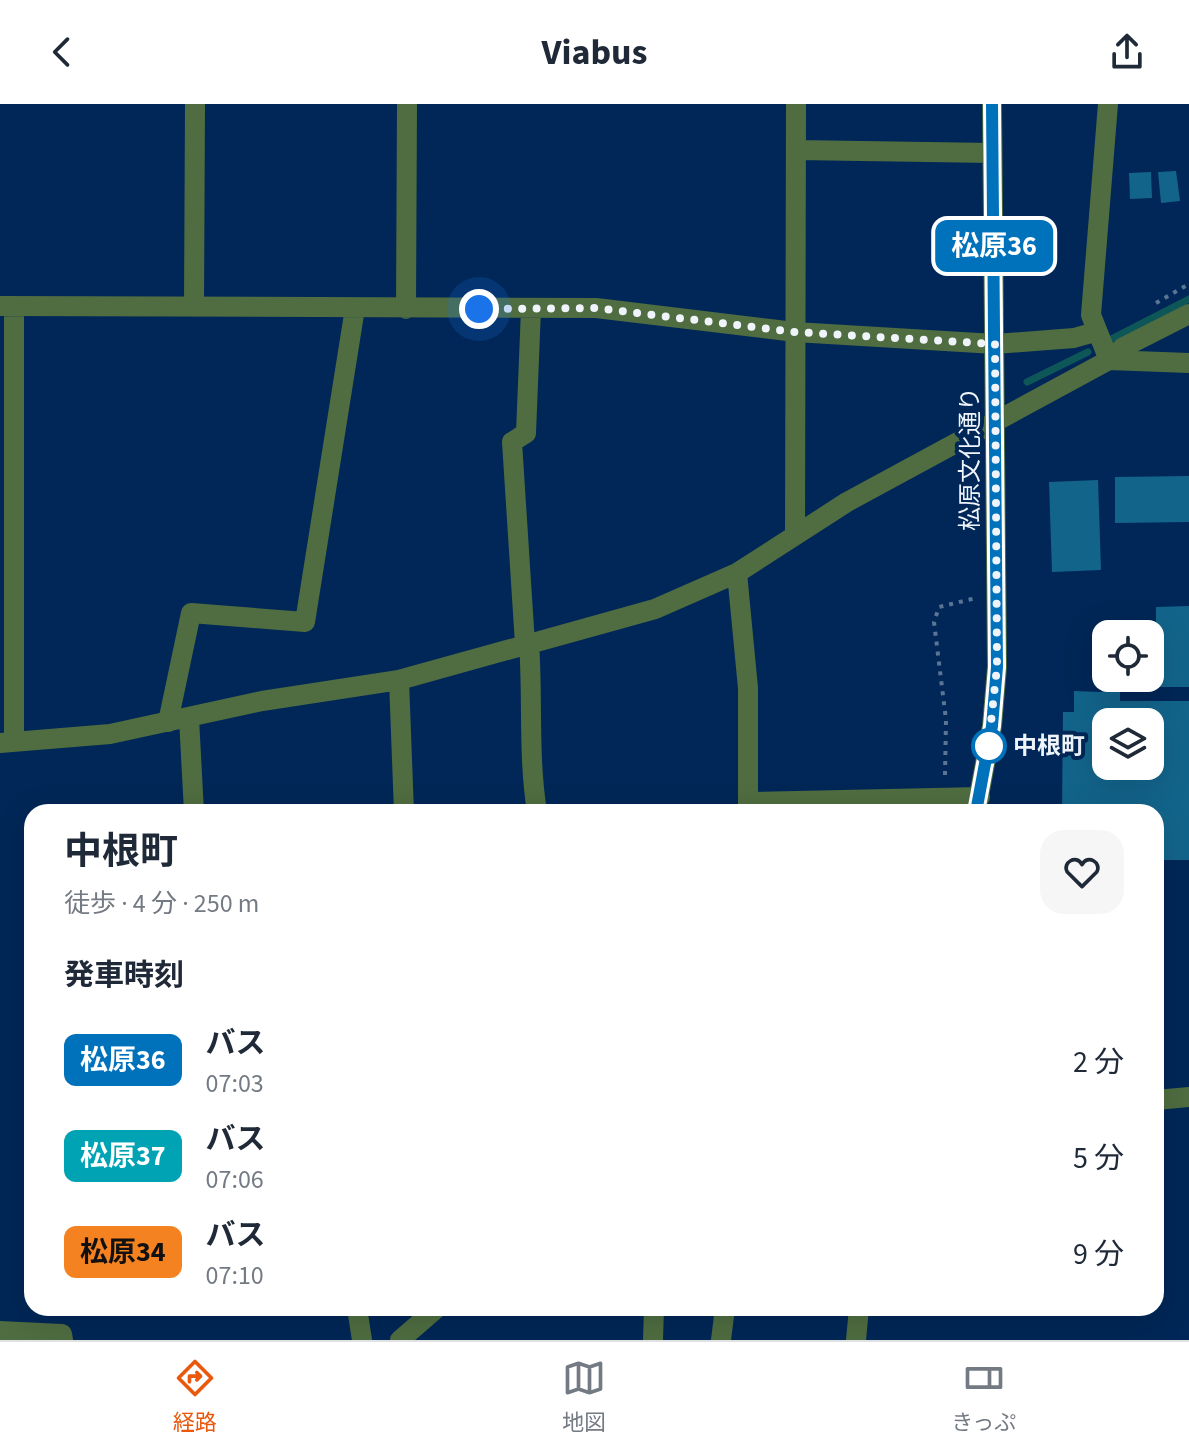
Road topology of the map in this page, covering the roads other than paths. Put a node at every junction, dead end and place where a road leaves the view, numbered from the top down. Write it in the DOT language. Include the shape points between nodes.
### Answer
graph roads {
  1 [pos="195,104"];
  2 [pos="407,104"];
  3 [pos="796,104"];
  4 [pos="992,104"];
  5 [pos="1108,104"];
  6 [pos="796,150"];
  7 [pos="992,153"];
  8 [pos="7,306"];
  9 [pos="194,307"];
  10 [pos="355,308"];
  11 [pos="406,309"];
  12 [pos="531,309"];
  13 [pos="1189,314"];
  14 [pos="795,332"];
  15 [pos="1095,332"];
  16 [pos="995,344"];
  17 [pos="1109,360"];
  18 [pos="1189,363"];
  19 [pos="996,419"];
  20 [pos="795,534"];
  21 [pos="737,573"];
  22 [pos="527,643"];
  23 [pos="399,680"];
  24 [pos="189,718"];
  25 [pos="168,722"];
  26 [pos="7,742"];
  27 [pos="194,804"];
  28 [pos="404,804"];
  29 [pos="536,804"];
  30 [pos="748,804"];
  31 [pos="807,804"];
  32 [pos="978,804"];
  33 [pos="1189,1097"];
  34 [pos="1164,1099"];
  35 [pos="358,1316"];
  36 [pos="428,1316"];
  37 [pos="654,1316"];
  38 [pos="724,1316"];
  39 [pos="859,1316"];
  40 [pos="0,1331"];
  41 [pos="859,1338"];
  42 [pos="63,1340"];
  43 [pos="362,1340"];
  44 [pos="400,1340"];
  45 [pos="653,1340"];
  46 [pos="721,1340"];
  1 -- 9 [label="street"];
  2 -- 11 [label="street"];
  3 -- 6 [label="street"];
  4 -- 7 [label="street, 松原文化通り"];
  5 -- 15 [label="street" via="1091,315"];
  6 -- 7 [label="street"];
  6 -- 14 [label="street"];
  7 -- 16 [label="street, 松原文化通り"];
  8 -- 9 [label="street"];
  8 -- 26 [label="street"];
  9 -- 10 [label="street"];
  10 -- 11 [label="street"];
  10 -- 25 [label="street" via="305,622 191,613"];
  11 -- 12 [label="street"];
  12 -- 14 [label="street" via="596,308"];
  12 -- 22 [label="street" via="526,433 512,442"];
  13 -- 17 [label="street"];
  14 -- 16 [label="street"];
  14 -- 20 [label="street"];
  15 -- 16 [label="street"];
  15 -- 17 [label="street"];
  16 -- 19 [label="street, 松原文化通り"];
  17 -- 18 [label="street"];
  17 -- 19 [label="street"];
  19 -- 20 [label="street"];
  19 -- 32 [label="street, 松原文化通り" via="997,667"];
  20 -- 21 [label="street"];
  21 -- 22 [label="street" via="655,609"];
  21 -- 30 [label="street" via="748,688"];
  22 -- 23 [label="street"];
  22 -- 29 [label="street"];
  23 -- 24 [label="street"];
  23 -- 28 [label="street"];
  24 -- 25 [label="street"];
  24 -- 27 [label="street"];
  25 -- 26 [label="street" via="67,739"];
  31 -- 32 [label="street" via="944,797"];
  33 -- 34 [label="street"];
  35 -- 43 [label="street"];
  36 -- 44 [label="street"];
  37 -- 45 [label="street"];
  38 -- 46 [label="street"];
  39 -- 41 [label="street"];
  40 -- 42 [label="street" via="62,1334"];
}
